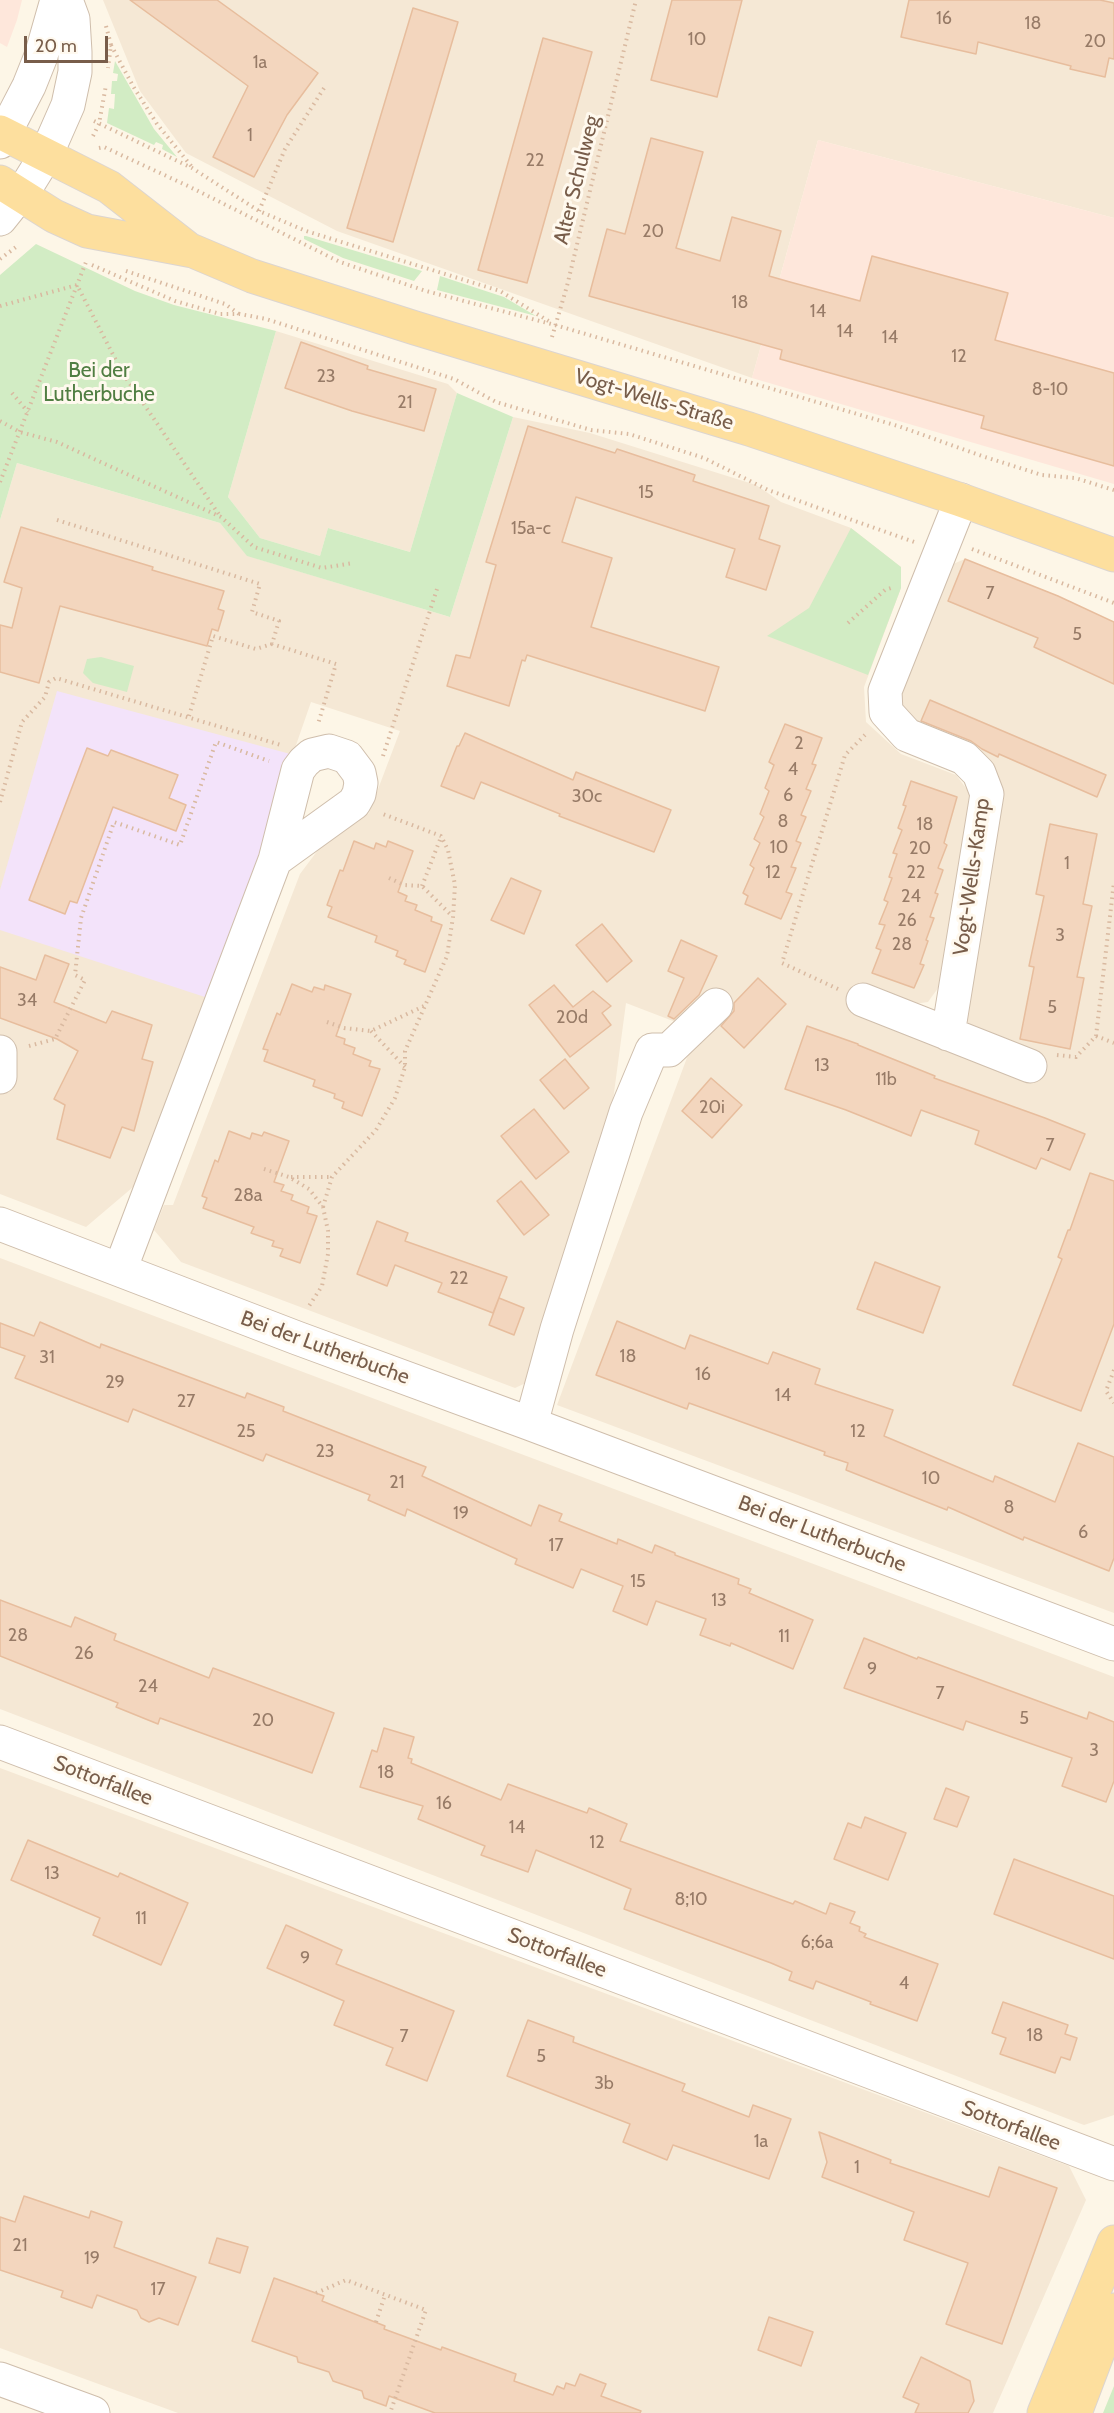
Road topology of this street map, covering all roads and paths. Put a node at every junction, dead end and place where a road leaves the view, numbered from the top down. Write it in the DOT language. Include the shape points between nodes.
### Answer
graph roads {
  1 [pos="57,0"];
  2 [pos="66,0"];
  3 [pos="636,0"];
  4 [pos="111,45"];
  5 [pos="326,85"];
  6 [pos="2,136"];
  7 [pos="93,136"];
  8 [pos="95,148"];
  9 [pos="46,155"];
  10 [pos="192,168"];
  11 [pos="259,211"];
  12 [pos="10,217"];
  13 [pos="23,242"];
  14 [pos="192,251"];
  15 [pos="76,257"];
  16 [pos="0,259"];
  17 [pos="86,262"];
  18 [pos="77,285"];
  19 [pos="0,306"];
  20 [pos="555,325"];
  21 [pos="543,367"];
  22 [pos="12,393"];
  23 [pos="28,412"];
  24 [pos="0,421"];
  25 [pos="20,432"];
  26 [pos="0,482"];
  27 [pos="1114,490"];
  28 [pos="961,500"];
  29 [pos="221,517"];
  30 [pos="57,520"];
  31 [pos="910,542"];
  32 [pos="971,549"];
  33 [pos="1114,555"];
  34 [pos="353,564"];
  35 [pos="437,588"];
  36 [pos="925,588"];
  37 [pos="1114,603"];
  38 [pos="848,623"];
  39 [pos="272,644"];
  40 [pos="189,716"];
  41 [pos="845,755"];
  42 [pos="305,763"];
  43 [pos="356,788"];
  44 [pos="0,802"];
  45 [pos="441,836"];
  46 [pos="275,860"];
  47 [pos="388,878"];
  48 [pos="1114,882"];
  49 [pos="422,886"];
  50 [pos="453,916"];
  51 [pos="862,1000"];
  52 [pos="425,1005"];
  53 [pos="716,1005"];
  54 [pos="327,1022"];
  55 [pos="371,1031"];
  56 [pos="948,1034"];
  57 [pos="1096,1036"];
  58 [pos="1114,1043"];
  59 [pos="1,1060"];
  60 [pos="1030,1066"];
  61 [pos="405,1067"];
  62 [pos="264,1169"];
  63 [pos="289,1177"];
  64 [pos="332,1177"];
  65 [pos="322,1207"];
  66 [pos="0,1224"];
  67 [pos="120,1270"];
  68 [pos="297,1338"];
  69 [pos="1114,1370"];
  70 [pos="1114,1403"];
  71 [pos="531,1424"];
  72 [pos="1114,1644"];
  73 [pos="0,1742"];
  74 [pos="1114,2164"];
  75 [pos="1114,2242"];
  76 [pos="316,2293"];
  77 [pos="385,2295"];
  78 [pos="1114,2310"];
  79 [pos="376,2322"];
  80 [pos="0,2379"];
  81 [pos="93,2413"];
  82 [pos="390,2413"];
  83 [pos="1044,2413"];
  84 [pos="1075,2413"];
  1 -- 6 [label="street" via="41,56"];
  2 -- 9 [label="street" via="73,19 75,72 68,105"];
  3 -- 20 [label="path, Alter Schulweg"];
  4 -- 10 [label="path" via="157,124"];
  5 -- 11 [label="path" via="285,149"];
  6 -- 9 [label="main road, Vogt-Wells-Straße"];
  7 -- 10 [label="path" via="99,124"];
  8 -- 20 [label="path" via="104,147 340,262 426,291"];
  9 -- 12 [label="street"];
  9 -- 14 [label="main road, Vogt-Wells-Straße" via="109,187"];
  10 -- 11 [label="path"];
  11 -- 20 [label="path" via="306,231 500,291"];
  12 -- 13 [label="path"];
  12 -- 14 [label="main road, Vogt-Wells-Straße" via="54,216 87,231"];
  12 -- 16 [label="path"];
  14 -- 21 [label="main road, Vogt-Wells-Straße" via="252,276"];
  15 -- 17 [label="path"];
  17 -- 18 [label="path"];
  17 -- 31 [label="path" via="176,301 220,314 266,320 454,379 496,402 591,430 629,434 704,458 768,489"];
  18 -- 19 [label="path"];
  18 -- 23 [label="path"];
  18 -- 29 [label="path" via="122,372"];
  20 -- 21 [label="path, Alter Schulweg"];
  20 -- 27 [label="path" via="898,426 1042,475 1076,477"];
  21 -- 28 [label="main road, Vogt-Wells-Straße" via="749,429"];
  22 -- 23 [label="path"];
  23 -- 25 [label="path"];
  24 -- 25 [label="path"];
  25 -- 26 [label="path"];
  25 -- 29 [label="path" via="57,442"];
  28 -- 33 [label="main road, Vogt-Wells-Straße"];
  28 -- 36 [label="street, Vogt-Wells-Kamp"];
  29 -- 34 [label="path" via="254,547 322,568"];
  30 -- 39 [label="path" via="260,584 252,612 279,621"];
  32 -- 37 [label="path"];
  35 -- 43 [label="path" via="383,757"];
  36 -- 38 [label="path" via="907,582 885,590"];
  36 -- 56 [label="street, Vogt-Wells-Kamp" via="885,691 886,712 907,735 964,758 979,773 987,794"];
  39 -- 40 [label="path" via="256,649 213,636"];
  39 -- 42 [label="path" via="336,664"];
  40 -- 42 [label="path"];
  40 -- 44 [label="path" via="56,678 49,682 45,696 22,722"];
  41 -- 51 [label="path" via="782,963"];
  42 -- 43 [label="street" via="329,751 338,752 354,764"];
  42 -- 46 [label="street"];
  42 -- 59 [label="path" via="216,742 180,845 114,822 81,918 75,975 85,980 56,1039"];
  43 -- 45 [label="path"];
  43 -- 46 [label="street"];
  45 -- 49 [label="path"];
  45 -- 50 [label="path" via="455,885"];
  46 -- 67 [label="street"];
  47 -- 49 [label="path" via="404,885"];
  48 -- 57 [label="path"];
  49 -- 50 [label="path"];
  50 -- 52 [label="path" via="447,956"];
  51 -- 56 [label="street"];
  52 -- 55 [label="path"];
  52 -- 61 [label="path" via="405,1051"];
  53 -- 71 [label="street" via="669,1050 652,1050 626,1112"];
  54 -- 55 [label="path"];
  55 -- 61 [label="path"];
  56 -- 60 [label="street"];
  57 -- 58 [label="path"];
  57 -- 60 [label="path" via="1076,1057 1042,1054"];
  61 -- 64 [label="path" via="395,1098 376,1130"];
  62 -- 63 [label="path"];
  63 -- 64 [label="path"];
  63 -- 65 [label="path" via="309,1189"];
  64 -- 65 [label="path"];
  65 -- 68 [label="path" via="328,1254 322,1286 309,1304"];
  66 -- 67 [label="street, Bei der Lutherbuche"];
  67 -- 68 [label="street, Bei der Lutherbuche"];
  68 -- 71 [label="street, Bei der Lutherbuche"];
  69 -- 70 [label="path" via="1106,1391"];
  71 -- 72 [label="street, Bei der Lutherbuche"];
  73 -- 74 [label="street, Sottorfallee"];
  75 -- 83 [label="main road"];
  76 -- 77 [label="path" via="346,2280"];
  77 -- 79 [label="path"];
  77 -- 82 [label="path" via="426,2310"];
  78 -- 84 [label="main road"];
  80 -- 81 [label="street"];
}
